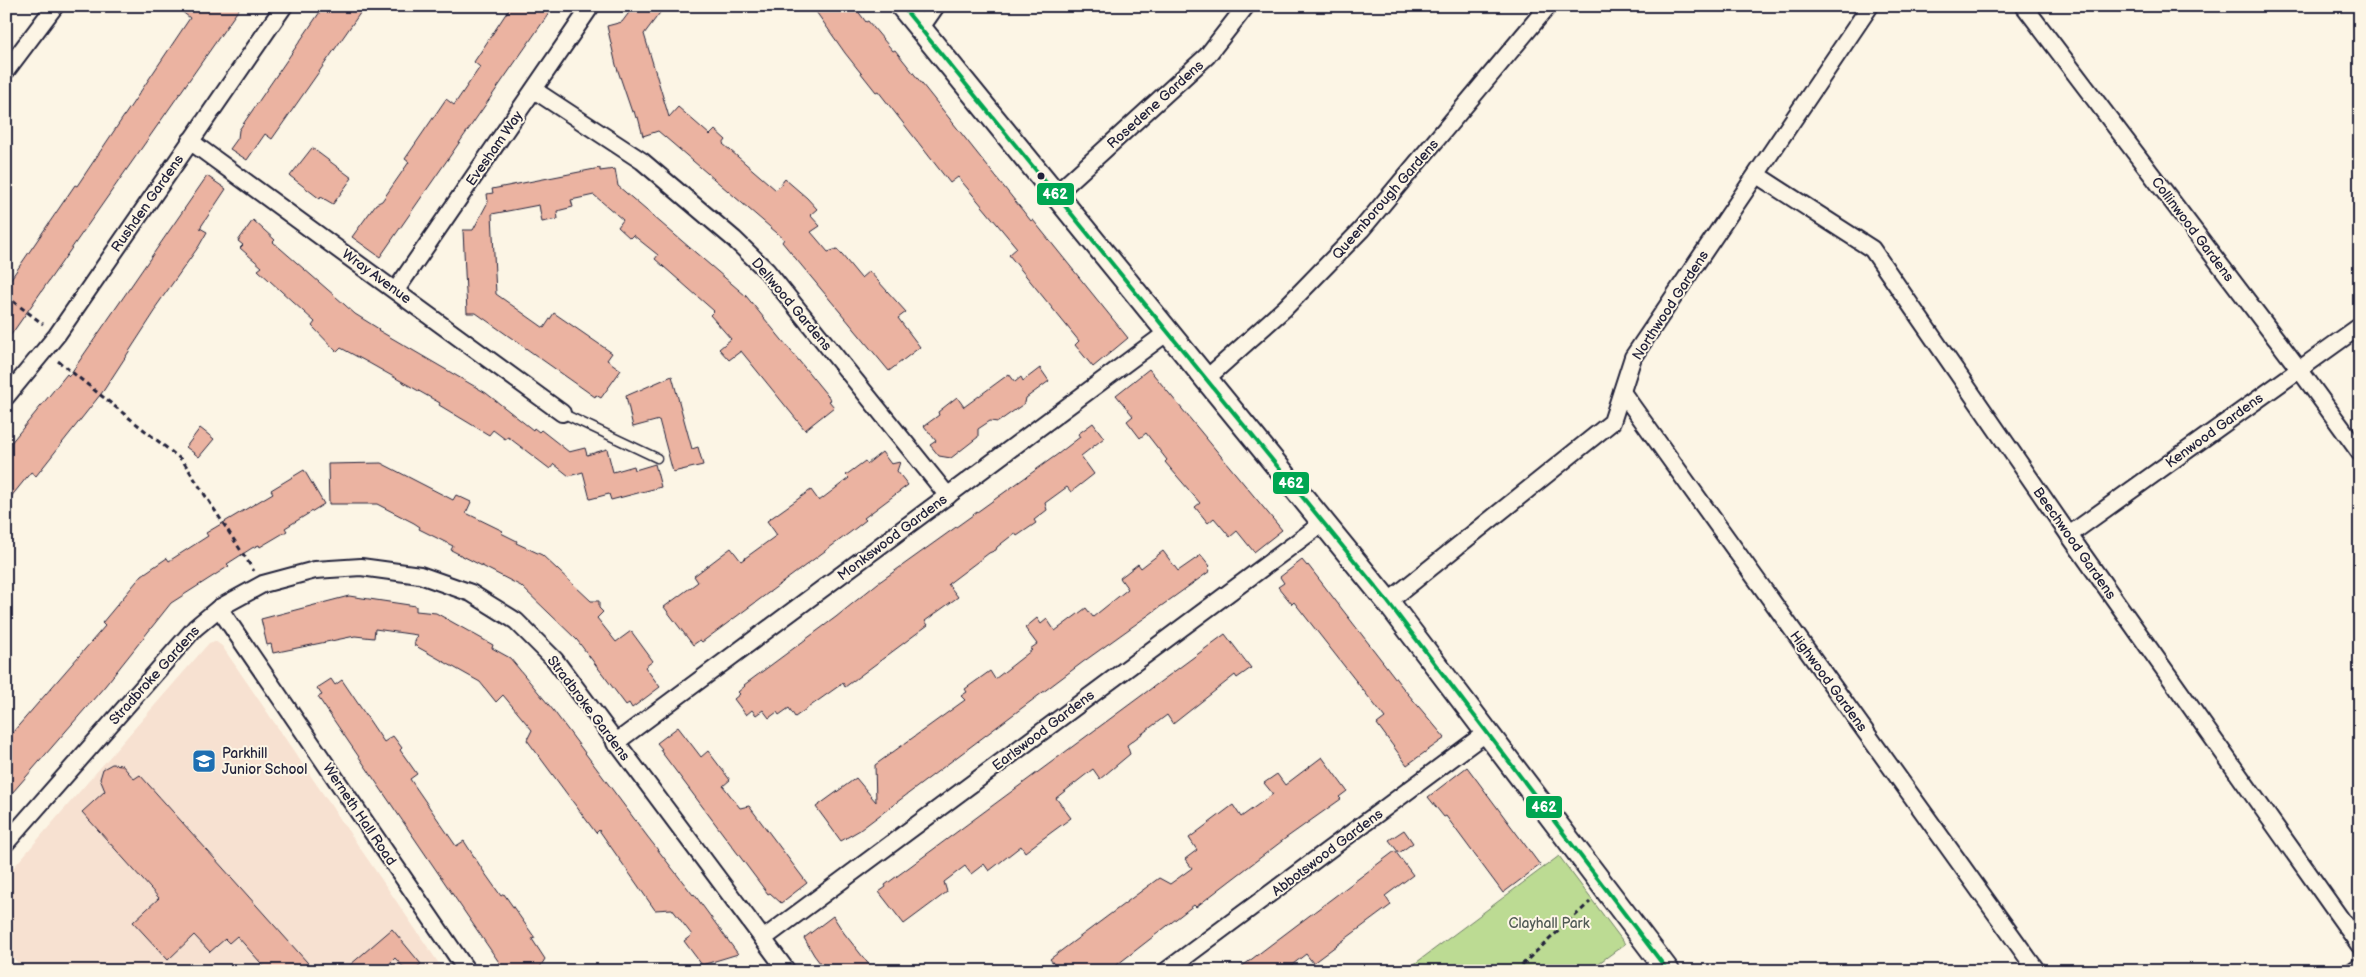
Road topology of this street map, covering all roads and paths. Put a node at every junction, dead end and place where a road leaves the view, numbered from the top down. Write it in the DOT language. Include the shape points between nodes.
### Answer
graph roads {
  1 [pos="55,6"];
  2 [pos="284,6"];
  3 [pos="591,6"];
  4 [pos="902,6"];
  5 [pos="936,6"];
  6 [pos="1246,6"];
  7 [pos="1548,6"];
  8 [pos="1870,6"];
  9 [pos="2024,6"];
  10 [pos="920,29"];
  11 [pos="6,71"];
  12 [pos="534,90"];
  13 [pos="190,141"];
  14 [pos="1757,175"];
  15 [pos="1056,194"];
  16 [pos="396,290"];
  17 [pos="6,296"];
  18 [pos="2360,326"];
  19 [pos="1169,331"];
  20 [pos="57,335"];
  21 [pos="44,350"];
  22 [pos="2299,369"];
  23 [pos="1207,378"];
  24 [pos="1622,392"];
  25 [pos="6,397"];
  26 [pos="562,413"];
  27 [pos="2360,453"];
  28 [pos="657,458"];
  29 [pos="948,496"];
  30 [pos="1324,522"];
  31 [pos="2069,535"];
  32 [pos="263,584"];
  33 [pos="1388,602"];
  34 [pos="219,608"];
  35 [pos="1482,726"];
  36 [pos="615,743"];
  37 [pos="6,843"];
  38 [pos="1606,889"];
  39 [pos="763,939"];
  40 [pos="2360,946"];
  41 [pos="2360,966"];
  42 [pos="467,971"];
  43 [pos="787,971"];
  44 [pos="1166,971"];
  45 [pos="1515,971"];
  46 [pos="1668,971"];
  47 [pos="2037,971"];
  48 [pos="2353,971"];
  1 -- 11 [label="street"];
  2 -- 13 [label="street, Rushden Gardens"];
  3 -- 12 [label="street, Evesham Way"];
  4 -- 10 [label="street"];
  5 -- 10 [label="street"];
  6 -- 15 [label="street, Rosedene Gardens" via="1206,56"];
  7 -- 23 [label="street, Queenborough Gardens" via="1361,230 1285,308"];
  8 -- 14 [label="street, Northwood Gardens"];
  9 -- 22 [label="street, Collinwood Gardens"];
  10 -- 15 [label="street"];
  12 -- 16 [label="street, Evesham Way"];
  12 -- 29 [label="street, Dellwood Gardens" via="642,161 761,265"];
  13 -- 16 [label="street, Wray Avenue"];
  13 -- 20 [label="street, Rushden Gardens"];
  14 -- 24 [label="street, Northwood Gardens" via="1633,358"];
  14 -- 31 [label="street, Beechwood Gardens" via="1872,249"];
  15 -- 19 [label="street"];
  16 -- 26 [label="street, Wray Avenue"];
  17 -- 20 [label="path"];
  18 -- 22 [label="street, Kenwood Gardens"];
  19 -- 23 [label="street"];
  19 -- 29 [label="street, Monkswood Gardens"];
  20 -- 21 [label="street, Rushden Gardens"];
  21 -- 25 [label="street, Rushden Gardens"];
  21 -- 32 [label="path" via="183,462"];
  22 -- 27 [label="street, Collinwood Gardens"];
  22 -- 31 [label="street, Kenwood Gardens"];
  23 -- 30 [label="street"];
  24 -- 33 [label="street, Northwood Gardens" via="1612,422"];
  24 -- 47 [label="street, Highwood Gardens"];
  26 -- 28 [label="lane"];
  29 -- 36 [label="street, Monkswood Gardens"];
  30 -- 33 [label="street"];
  30 -- 39 [label="street, Earlswood Gardens"];
  31 -- 40 [label="street, Beechwood Gardens"];
  32 -- 34 [label="street, Stradbroke Gardens"];
  32 -- 36 [label="street, Stradbroke Gardens" via="315,570 361,568 420,575 471,593 516,621 555,660"];
  33 -- 35 [label="street"];
  34 -- 37 [label="street, Stradbroke Gardens" via="195,628"];
  34 -- 42 [label="street, Werneth Hall Road"];
  35 -- 38 [label="street"];
  35 -- 44 [label="street, Abbotswood Gardens"];
  36 -- 39 [label="street, Stradbroke Gardens"];
  38 -- 45 [label="path"];
  38 -- 46 [label="street"];
  39 -- 43 [label="street, Stradbroke Gardens"];
  41 -- 48 [label="street"];
}
